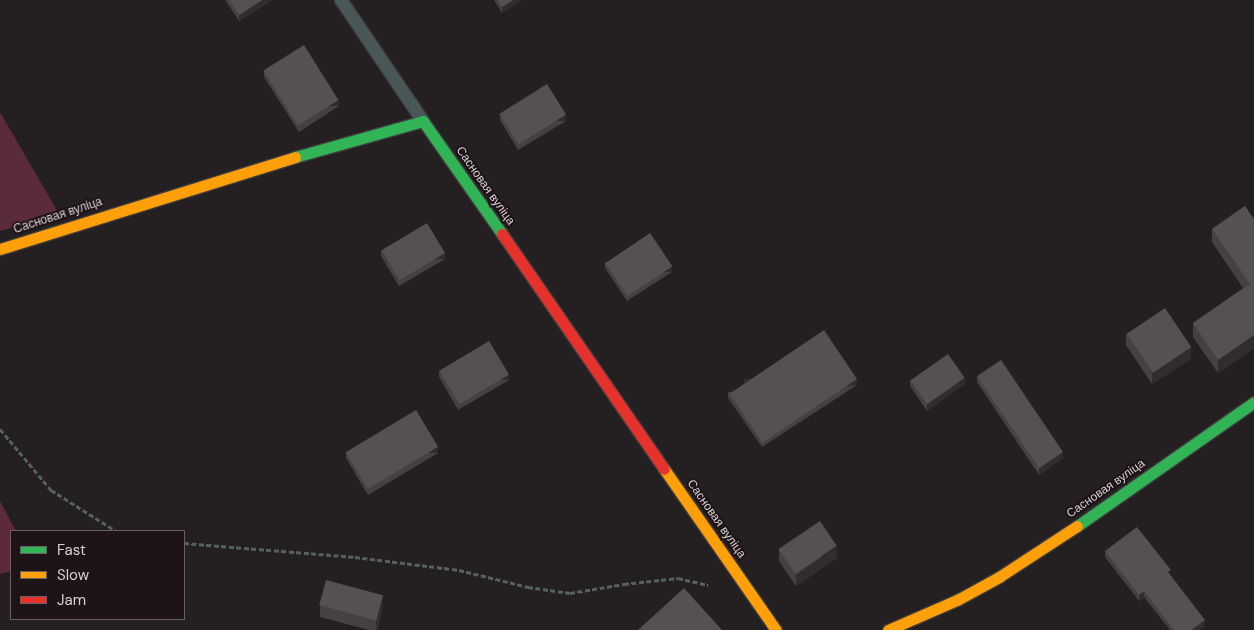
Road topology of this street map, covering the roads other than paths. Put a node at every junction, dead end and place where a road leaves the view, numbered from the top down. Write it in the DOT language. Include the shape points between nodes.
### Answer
graph roads {
  1 [pos="341,0"];
  2 [pos="423,121"];
  3 [pos="0,249"];
  4 [pos="1254,402"];
  5 [pos="776,630"];
  6 [pos="888,630"];
  1 -- 2 [label="lane"];
  2 -- 3 [label="street, Сасновая вуліца" via="253,169"];
  2 -- 5 [label="street, Сасновая вуліца"];
  4 -- 6 [label="street, Сасновая вуліца" via="1006,573 959,599"];
}
